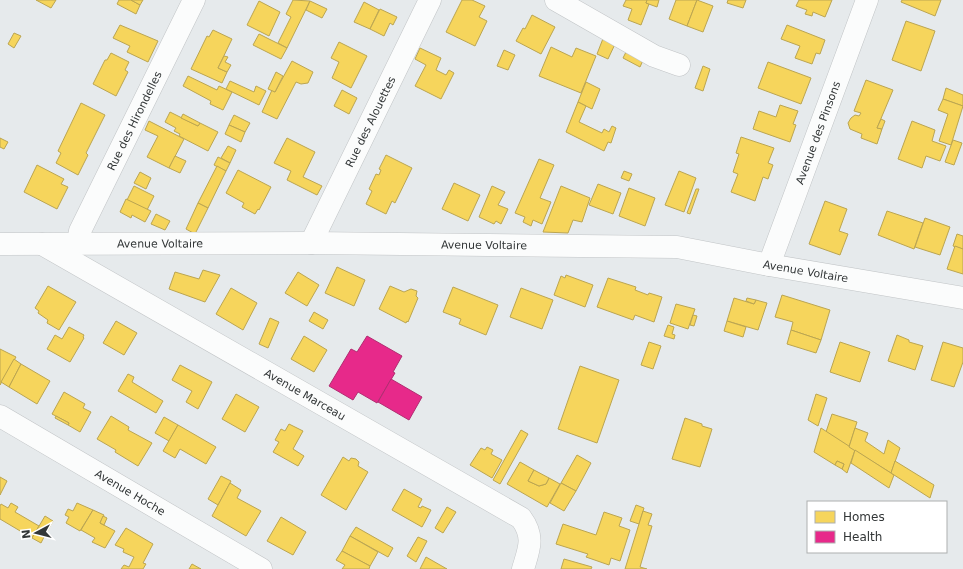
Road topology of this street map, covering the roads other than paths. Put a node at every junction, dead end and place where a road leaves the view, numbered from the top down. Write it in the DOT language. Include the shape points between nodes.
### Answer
graph roads {
  1 [pos="194,0"];
  2 [pos="430,0"];
  3 [pos="556,0"];
  4 [pos="867,0"];
  5 [pos="679,66"];
  6 [pos="41,243"];
  7 [pos="78,243"];
  8 [pos="311,243"];
  9 [pos="0,244"];
  10 [pos="769,265"];
  11 [pos="963,298"];
  12 [pos="0,416"];
  13 [pos="260,569"];
  14 [pos="523,569"];
  1 -- 7 [label="street, Rue des Hirondelles" via="80,231"];
  2 -- 8 [label="street, Rue des Alouettes"];
  3 -- 5 [label="street" via="654,56"];
  4 -- 10 [label="street, Avenue des Pinsons"];
  6 -- 7 [label="street, Avenue Voltaire"];
  6 -- 9 [label="street, Avenue Voltaire"];
  6 -- 14 [label="street, Avenue Marceau" via="521,518 527,525 530,542"];
  7 -- 8 [label="street, Avenue Voltaire"];
  8 -- 10 [label="street, Avenue Voltaire" via="677,247"];
  10 -- 11 [label="street, Avenue Voltaire"];
  12 -- 13 [label="street, Avenue Hoche"];
}
